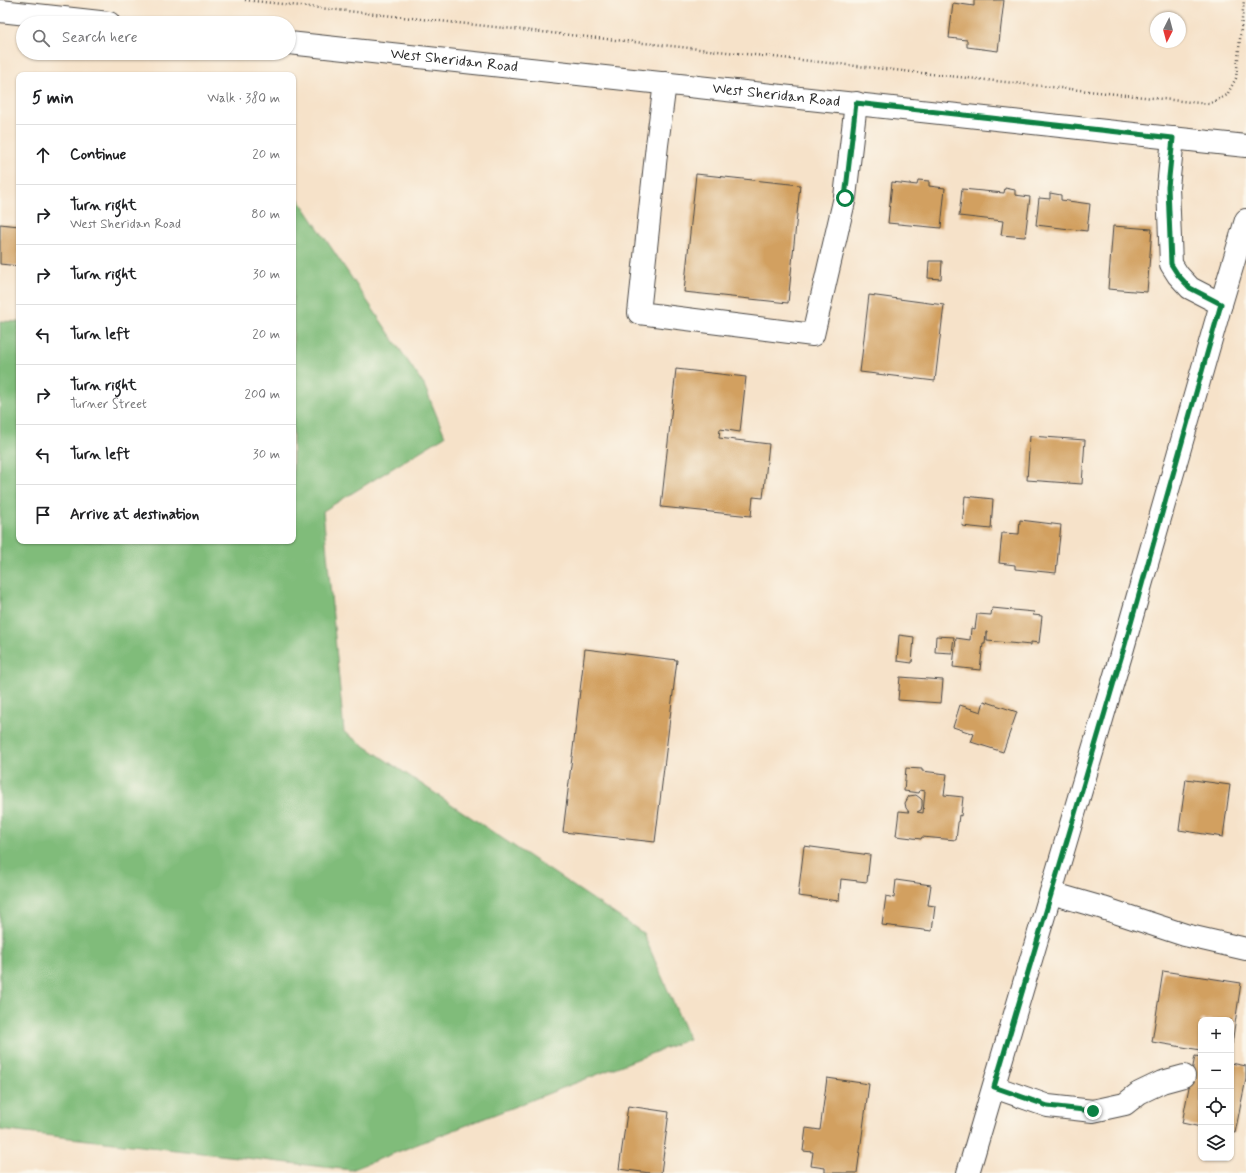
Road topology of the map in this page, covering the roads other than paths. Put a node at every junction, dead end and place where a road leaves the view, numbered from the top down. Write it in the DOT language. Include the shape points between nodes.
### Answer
graph roads {
  1 [pos="0,11"];
  2 [pos="46,16"];
  3 [pos="298,44"];
  4 [pos="665,83"];
  5 [pos="856,103"];
  6 [pos="1173,138"];
  7 [pos="1246,146"];
  8 [pos="1246,220"];
  9 [pos="1221,304"];
  10 [pos="1051,893"];
  11 [pos="1246,949"];
  12 [pos="1184,1076"];
  13 [pos="994,1087"];
  14 [pos="968,1173"];
  1 -- 2 [label="street"];
  3 -- 4 [label="street, West Sheridan Road"];
  4 -- 5 [label="street, West Sheridan Road"];
  4 -- 5 [label="street" via="639,313 813,335 845,198"];
  5 -- 6 [label="street, West Sheridan Road"];
  6 -- 7 [label="street, West Sheridan Road"];
  6 -- 9 [label="street" via="1168,187 1171,264 1190,288"];
  8 -- 9 [label="street"];
  9 -- 10 [label="street" via="1124,648"];
  10 -- 11 [label="street" via="1185,935"];
  10 -- 13 [label="street"];
  12 -- 13 [label="street" via="1162,1082 1139,1093 1125,1104 1093,1111 1048,1106"];
  13 -- 14 [label="street"];
}
